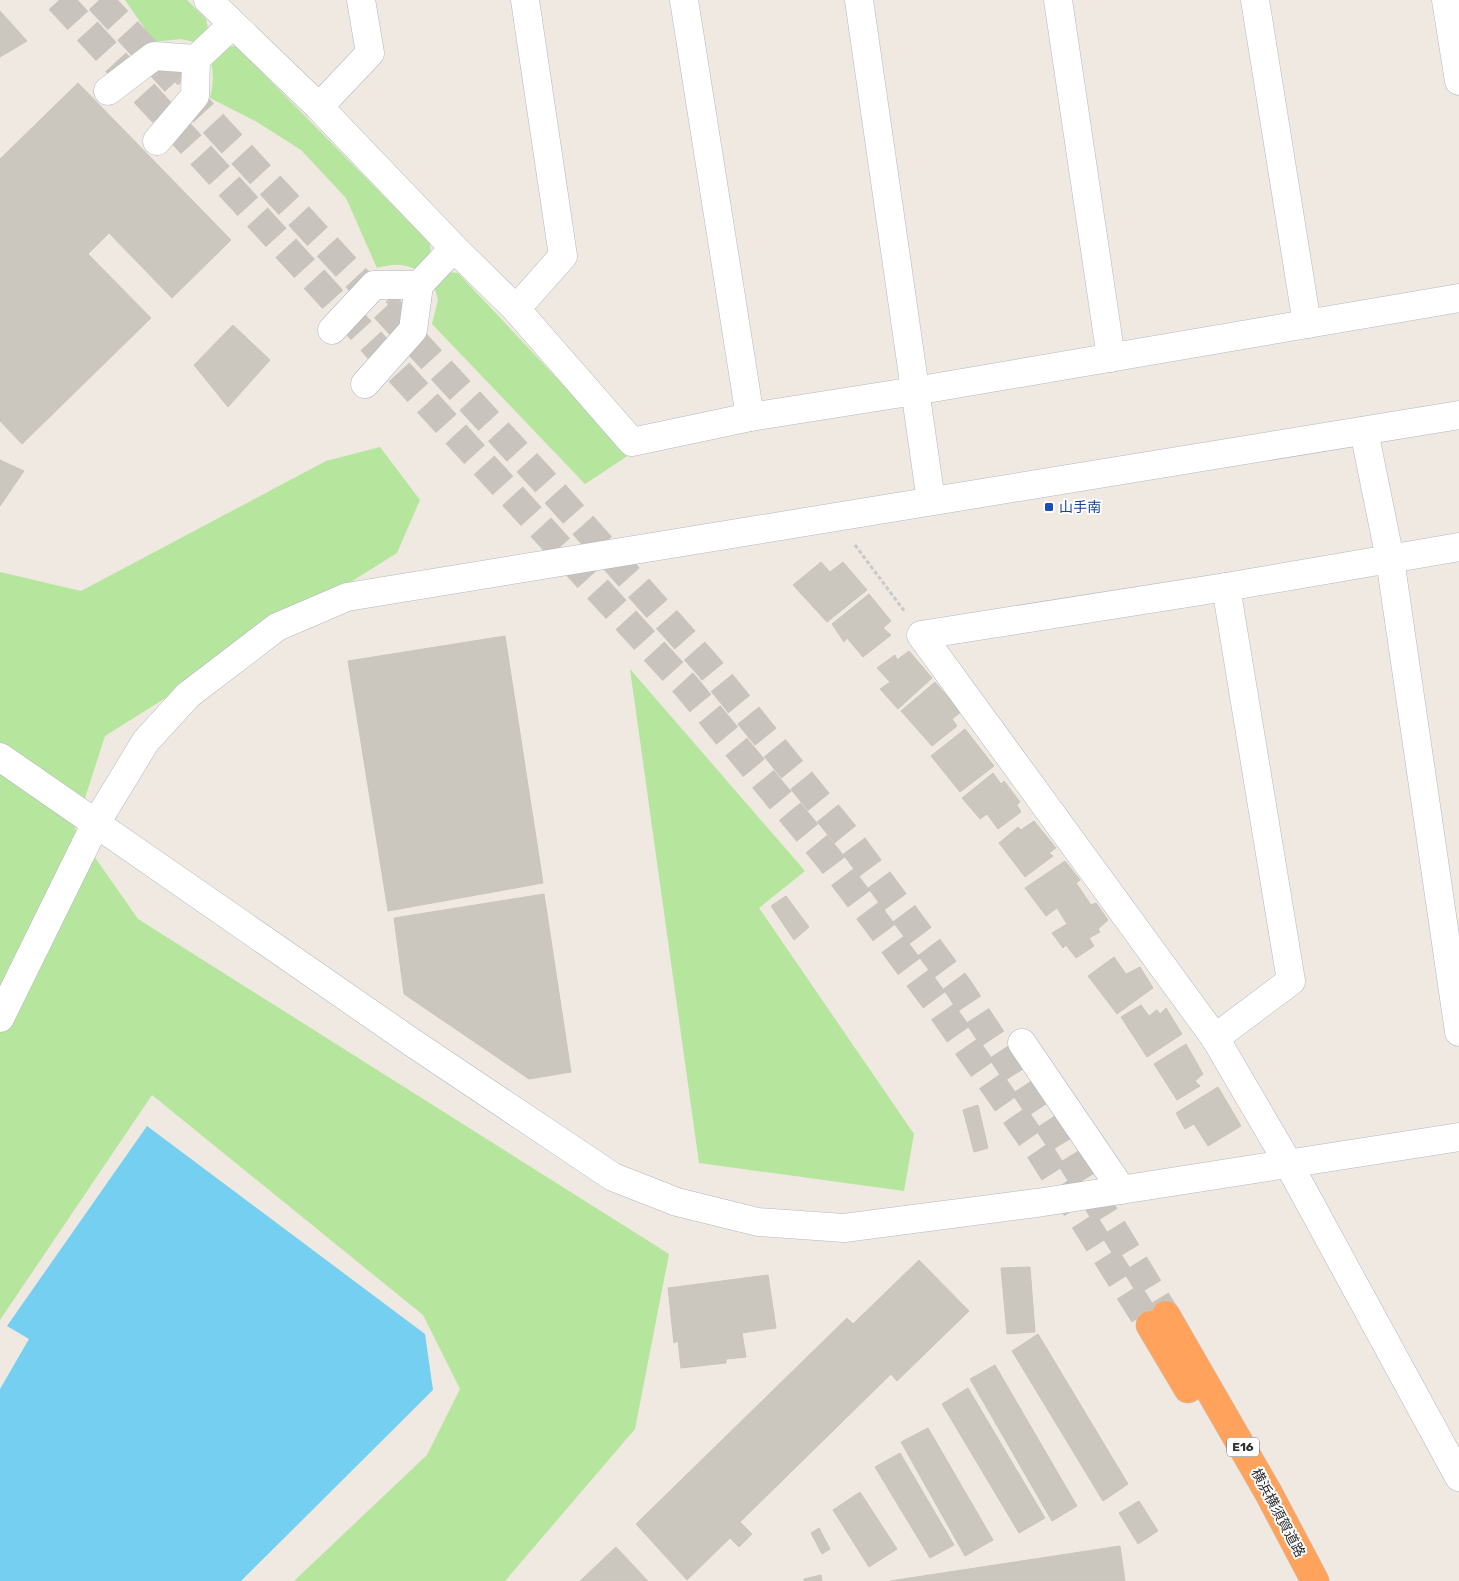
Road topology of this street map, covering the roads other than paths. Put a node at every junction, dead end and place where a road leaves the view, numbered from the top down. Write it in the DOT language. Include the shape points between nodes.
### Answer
graph roads {
  1 [pos="208,0"];
  2 [pos="361,0"];
  3 [pos="525,0"];
  4 [pos="684,0"];
  5 [pos="858,0"];
  6 [pos="1058,0"];
  7 [pos="1255,0"];
  8 [pos="1446,0"];
  9 [pos="232,25"];
  10 [pos="196,59"];
  11 [pos="1459,81"];
  12 [pos="108,91"];
  13 [pos="319,106"];
  14 [pos="157,141"];
  15 [pos="454,248"];
  16 [pos="419,285"];
  17 [pos="1459,298"];
  18 [pos="516,309"];
  19 [pos="1307,324"];
  20 [pos="332,330"];
  21 [pos="1111,358"];
  22 [pos="365,384"];
  23 [pos="915,391"];
  24 [pos="1459,415"];
  25 [pos="750,417"];
  26 [pos="1364,431"];
  27 [pos="931,501"];
  28 [pos="1459,547"];
  29 [pos="1390,559"];
  30 [pos="1226,587"];
  31 [pos="0,757"];
  32 [pos="96,823"];
  33 [pos="0,1018"];
  34 [pos="1459,1032"];
  35 [pos="1215,1038"];
  36 [pos="1022,1043"];
  37 [pos="1459,1137"];
  38 [pos="1288,1163"];
  39 [pos="1122,1190"];
  40 [pos="1459,1476"];
  41 [pos="1294,1581"];
  42 [pos="1315,1581"];
  1 -- 9 [label="street"];
  2 -- 13 [label="street" via="370,53"];
  3 -- 18 [label="street" via="563,256"];
  4 -- 25 [label="street"];
  5 -- 23 [label="street"];
  6 -- 21 [label="street"];
  7 -- 19 [label="street"];
  8 -- 11 [label="street"];
  9 -- 10 [label="street"];
  9 -- 13 [label="street"];
  10 -- 12 [label="street" via="154,56"];
  10 -- 14 [label="street" via="195,96"];
  13 -- 15 [label="street"];
  15 -- 16 [label="street"];
  15 -- 18 [label="street"];
  16 -- 20 [label="street" via="374,285"];
  16 -- 22 [label="street" via="413,330"];
  17 -- 19 [label="street"];
  18 -- 25 [label="street" via="632,442"];
  19 -- 21 [label="street"];
  21 -- 23 [label="street"];
  23 -- 25 [label="street"];
  23 -- 27 [label="street"];
  24 -- 26 [label="street"];
  26 -- 27 [label="street"];
  26 -- 29 [label="street"];
  27 -- 32 [label="street" via="347,597 277,627 188,695 146,741"];
  28 -- 29 [label="street"];
  29 -- 30 [label="street"];
  29 -- 34 [label="street"];
  30 -- 35 [label="street" via="1291,981"];
  30 -- 35 [label="street" via="922,635"];
  31 -- 32 [label="street"];
  32 -- 33 [label="street"];
  32 -- 39 [label="street" via="407,1039 613,1177 677,1202 758,1222 844,1228"];
  35 -- 38 [label="street"];
  36 -- 39 [label="street"];
  37 -- 38 [label="street"];
  38 -- 39 [label="street"];
  38 -- 40 [label="street"];
  41 -- 42 [label="highway, 横浜横須賀道路 / E16" via="1214,1433 1158,1320 1259,1476"];
}
